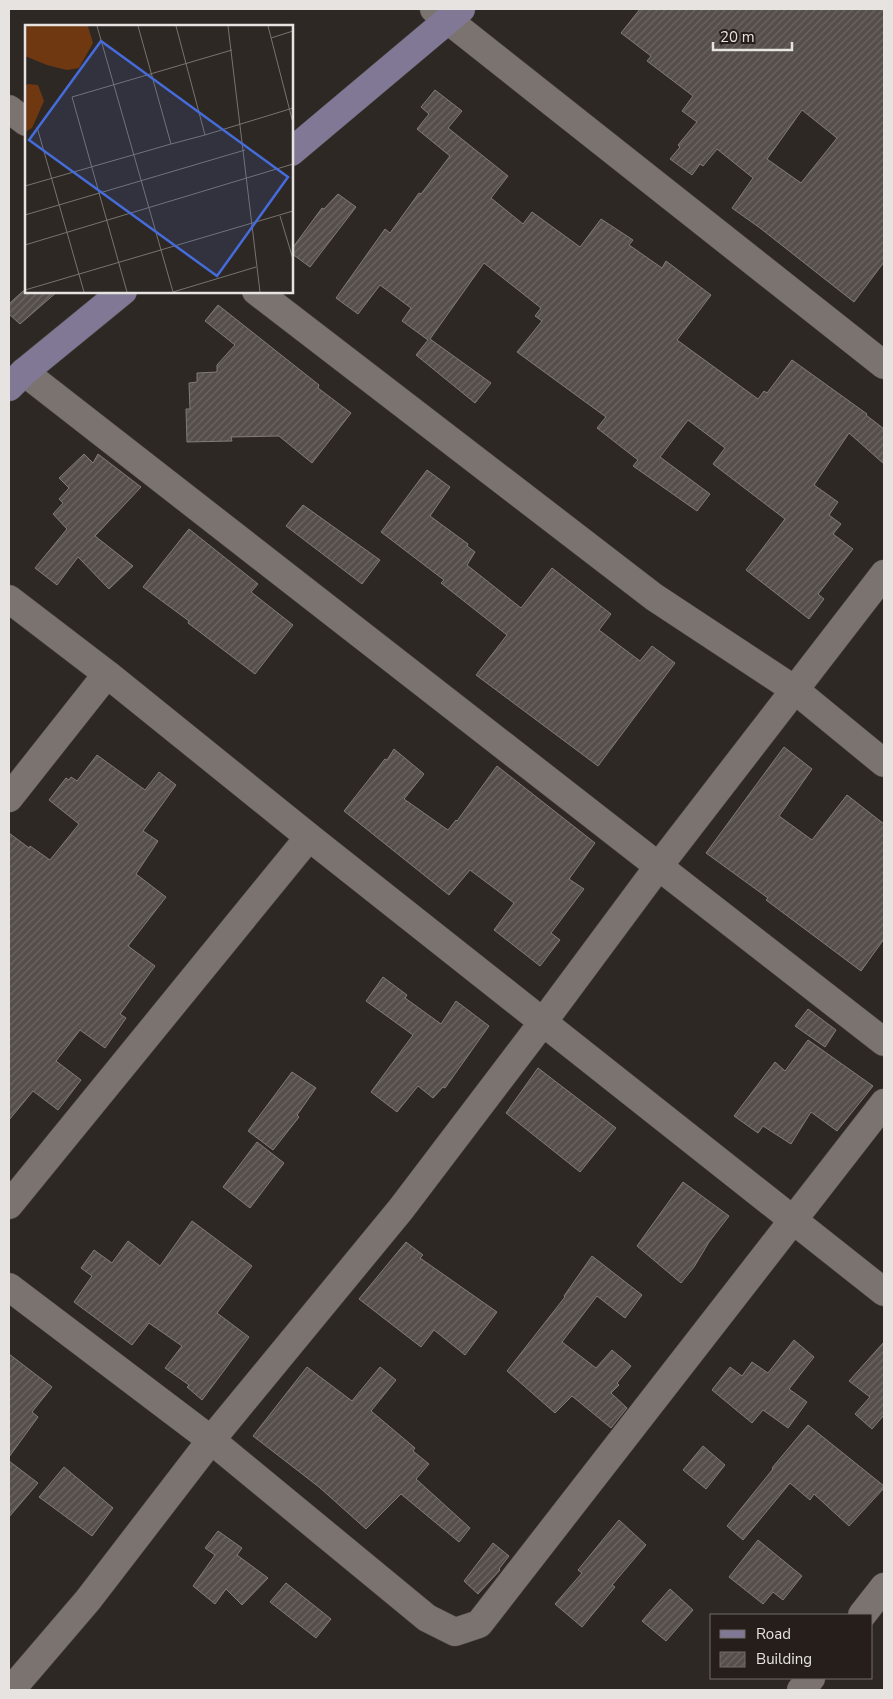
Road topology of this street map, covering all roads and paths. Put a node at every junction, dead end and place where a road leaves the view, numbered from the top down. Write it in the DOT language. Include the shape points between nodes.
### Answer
graph roads {
  1 [pos="449,12"];
  2 [pos="9,109"];
  3 [pos="25,121"];
  4 [pos="292,151"];
  5 [pos="122,292"];
  6 [pos="257,292"];
  7 [pos="884,365"];
  8 [pos="16,379"];
  9 [pos="884,574"];
  10 [pos="9,599"];
  11 [pos="107,674"];
  12 [pos="795,690"];
  13 [pos="884,763"];
  14 [pos="9,798"];
  15 [pos="309,838"];
  16 [pos="658,866"];
  17 [pos="543,1022"];
  18 [pos="884,1042"];
  19 [pos="884,1103"];
  20 [pos="9,1205"];
  21 [pos="794,1220"];
  22 [pos="9,1287"];
  23 [pos="884,1292"];
  24 [pos="211,1440"];
  25 [pos="884,1587"];
  26 [pos="863,1614"];
  27 [pos="810,1679"];
  28 [pos="11,1690"];
  29 [pos="801,1690"];
  1 -- 4 [label="street"];
  1 -- 7 [label="street"];
  2 -- 3 [label="street"];
  5 -- 8 [label="street"];
  6 -- 12 [label="street" via="654,597"];
  8 -- 16 [label="street"];
  9 -- 12 [label="street"];
  10 -- 11 [label="street"];
  11 -- 14 [label="street"];
  11 -- 15 [label="street"];
  12 -- 13 [label="street"];
  12 -- 16 [label="street"];
  15 -- 17 [label="street"];
  15 -- 20 [label="street"];
  16 -- 17 [label="street"];
  16 -- 18 [label="street"];
  17 -- 21 [label="street"];
  17 -- 24 [label="street" via="401,1209"];
  19 -- 21 [label="street"];
  21 -- 23 [label="street"];
  21 -- 24 [label="street" via="479,1624 455,1632 427,1618"];
  22 -- 24 [label="street"];
  24 -- 28 [label="street" via="88,1600"];
  25 -- 26 [label="street"];
  27 -- 29 [label="street"];
}
